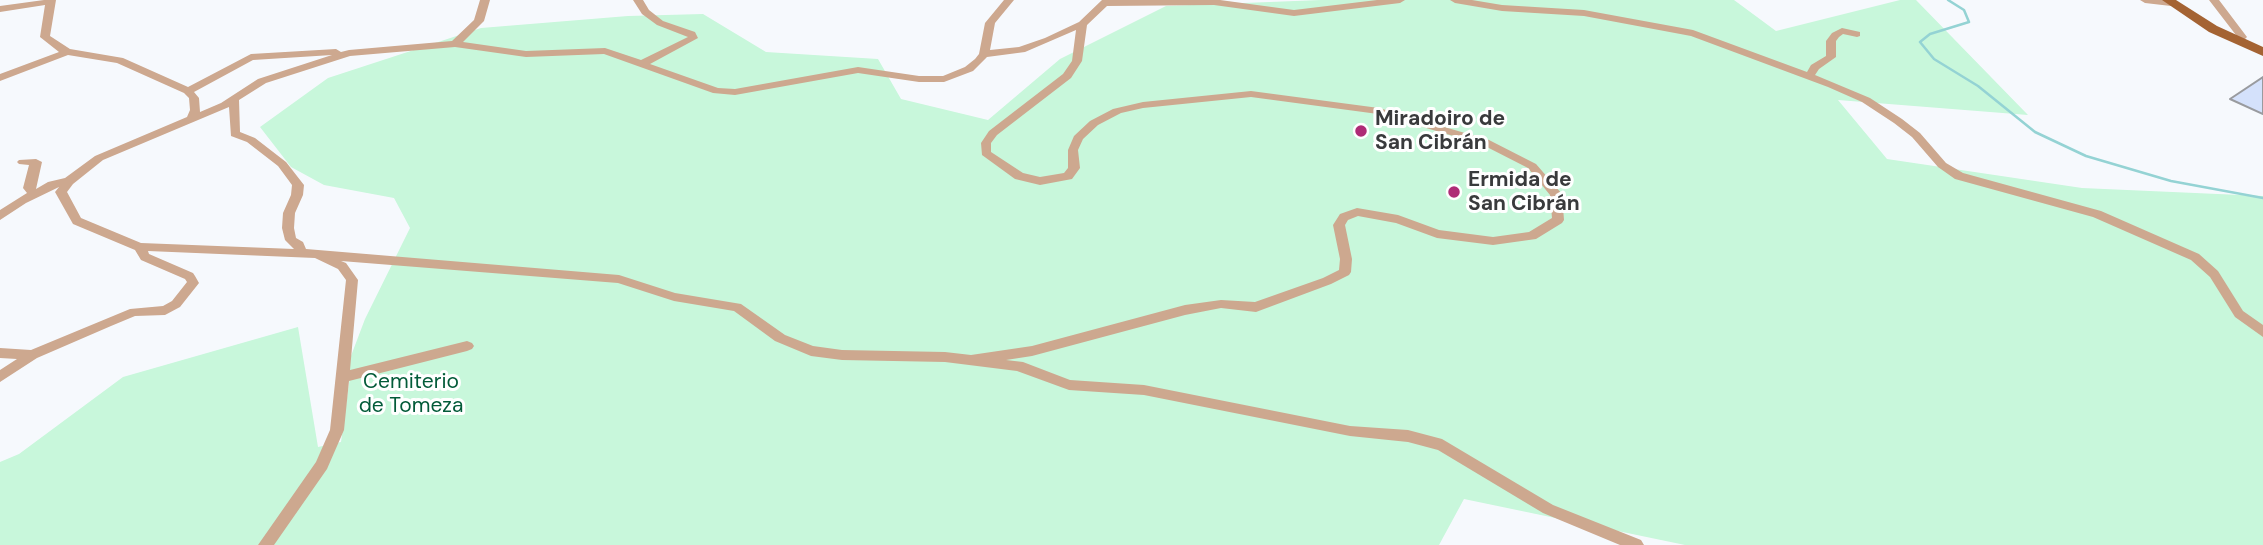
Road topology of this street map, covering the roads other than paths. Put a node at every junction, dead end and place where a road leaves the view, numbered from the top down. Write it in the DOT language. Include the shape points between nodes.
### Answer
graph roads {
  1 [pos="485,0"];
  2 [pos="638,0"];
  3 [pos="1009,0"];
  4 [pos="1400,0"];
  5 [pos="1455,0"];
  6 [pos="2145,0"];
  7 [pos="2214,0"];
  8 [pos="51,1"];
  9 [pos="2173,1"];
  10 [pos="1107,2"];
  11 [pos="0,9"];
  12 [pos="1082,24"];
  13 [pos="1857,34"];
  14 [pos="2242,37"];
  15 [pos="455,44"];
  16 [pos="2263,46"];
  17 [pos="67,52"];
  18 [pos="2263,52"];
  19 [pos="984,54"];
  20 [pos="332,55"];
  21 [pos="642,64"];
  22 [pos="1809,76"];
  23 [pos="0,78"];
  24 [pos="188,91"];
  25 [pos="234,100"];
  26 [pos="191,120"];
  27 [pos="23,162"];
  28 [pos="67,183"];
  29 [pos="38,192"];
  30 [pos="0,216"];
  31 [pos="139,247"];
  32 [pos="301,252"];
  33 [pos="317,254"];
  34 [pos="2263,332"];
  35 [pos="467,346"];
  36 [pos="0,353"];
  37 [pos="18,359"];
  38 [pos="971,360"];
  39 [pos="0,377"];
  40 [pos="343,377"];
  41 [pos="267,545"];
  42 [pos="1636,545"];
  1 -- 15 [label="street" via="479,21"];
  2 -- 21 [label="street" via="660,23 692,33 693,38"];
  3 -- 19 [label="street" via="990,23"];
  4 -- 10 [label="street" via="1294,13 1214,2"];
  5 -- 22 [label="street" via="1584,13 1681,30"];
  6 -- 9 [label="street"];
  7 -- 14 [label="street"];
  8 -- 11 [label="street"];
  8 -- 17 [label="street" via="45,37"];
  9 -- 14 [label="main road"];
  9 -- 18 [label="main road" via="2213,29"];
  10 -- 12 [label="street"];
  12 -- 19 [label="street" via="1021,50"];
  12 -- 38 [label="street" via="1077,61 1067,76 986,143 986,153 1019,176 1040,181 1068,176 1074,168 1078,138 1117,111 1251,94 1380,111 1485,142 1532,166 1556,194 1558,220 1532,236 1493,241 1437,233 1398,219 1357,212 1343,217 1339,225 1345,272 1327,281 1256,307 1221,304 1185,310 1032,351"];
  13 -- 22 [label="street" via="1842,31 1835,35 1831,57"];
  14 -- 16 [label="main road"];
  15 -- 20 [label="street"];
  15 -- 21 [label="street" via="526,54 605,51"];
  17 -- 23 [label="street"];
  17 -- 24 [label="street" via="119,60"];
  19 -- 21 [label="street" via="969,69 944,79 858,70 735,92 717,91"];
  20 -- 24 [label="street" via="251,57"];
  20 -- 25 [label="street" via="262,80"];
  22 -- 34 [label="street" via="1877,106 1959,176 2087,211 2182,250 2214,274 2239,314"];
  24 -- 26 [label="street" via="194,98"];
  25 -- 26 [label="street"];
  25 -- 32 [label="street" via="235,134 251,140 282,164 298,185 288,228"];
  26 -- 28 [label="street" via="99,158"];
  27 -- 29 [label="street" via="36,162 29,188"];
  28 -- 29 [label="street"];
  28 -- 31 [label="street" via="61,192 77,221"];
  29 -- 30 [label="street"];
  31 -- 32 [label="street"];
  31 -- 37 [label="street" via="145,257 189,276 193,283 176,304 165,310 134,312"];
  32 -- 33 [label="street"];
  33 -- 38 [label="street" via="619,279 674,297 737,307 780,338 811,351"];
  33 -- 40 [label="street" via="342,266 352,281"];
  35 -- 40 [label="street"];
  36 -- 37 [label="street"];
  37 -- 39 [label="street"];
  38 -- 42 [label="street" via="1018,366 1069,385 1144,390 1442,445 1548,509"];
  40 -- 41 [label="street" via="331,449"];
}
